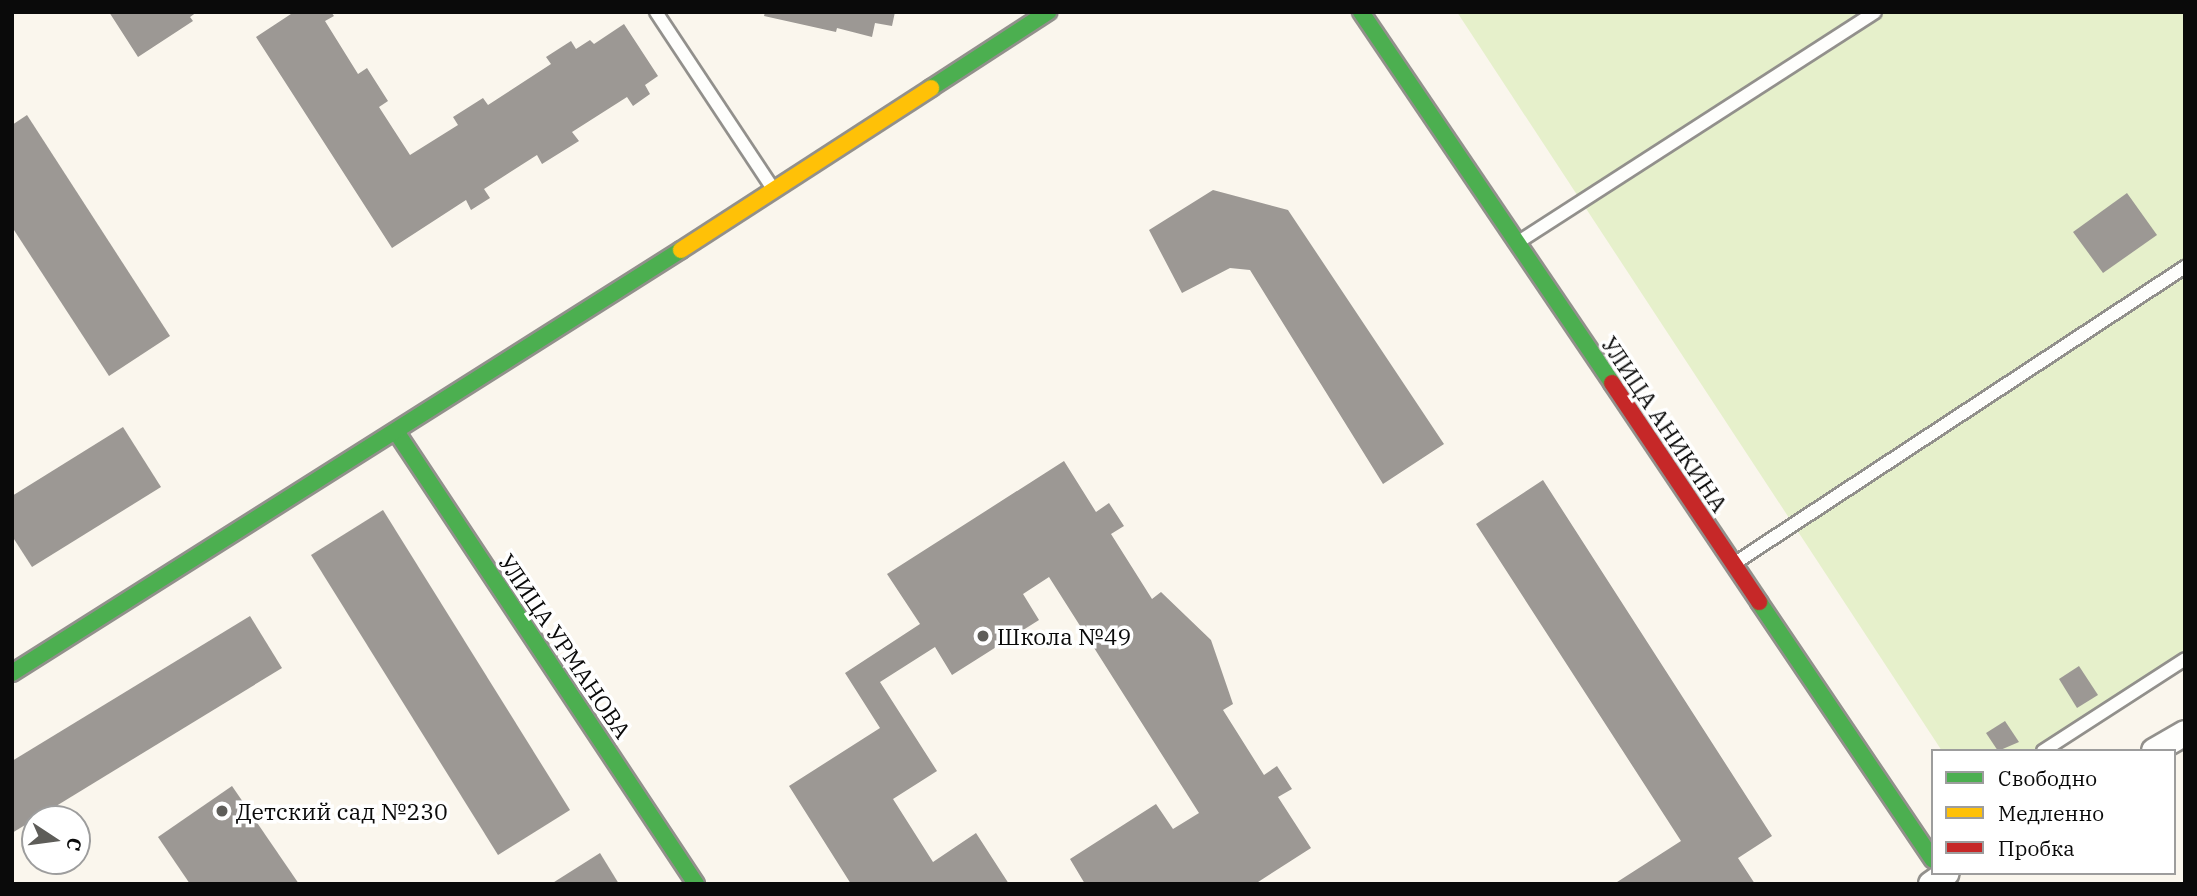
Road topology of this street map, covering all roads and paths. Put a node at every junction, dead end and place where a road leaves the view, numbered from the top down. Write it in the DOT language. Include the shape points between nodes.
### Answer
graph roads {
  1 [pos="656,12"];
  2 [pos="1048,12"];
  3 [pos="1361,12"];
  4 [pos="1875,12"];
  5 [pos="775,191"];
  6 [pos="1517,243"];
  7 [pos="2185,267"];
  8 [pos="397,432"];
  9 [pos="1733,564"];
  10 [pos="2185,659"];
  11 [pos="12,673"];
  12 [pos="2185,733"];
  13 [pos="2046,749"];
  14 [pos="2157,749"];
  15 [pos="1931,855"];
  16 [pos="696,884"];
  1 -- 5 [label="lane"];
  2 -- 5 [label="street"];
  3 -- 6 [label="street, УЛИЦА АНИКИНА"];
  4 -- 6 [label="lane"];
  5 -- 8 [label="street"];
  6 -- 9 [label="street, УЛИЦА АНИКИНА"];
  7 -- 9 [label="lane"];
  8 -- 11 [label="street"];
  8 -- 16 [label="street, УЛИЦА УРМАНОВА"];
  9 -- 15 [label="street, УЛИЦА АНИКИНА" via="1919,831"];
  10 -- 13 [label="lane"];
  12 -- 14 [label="street"];
}
